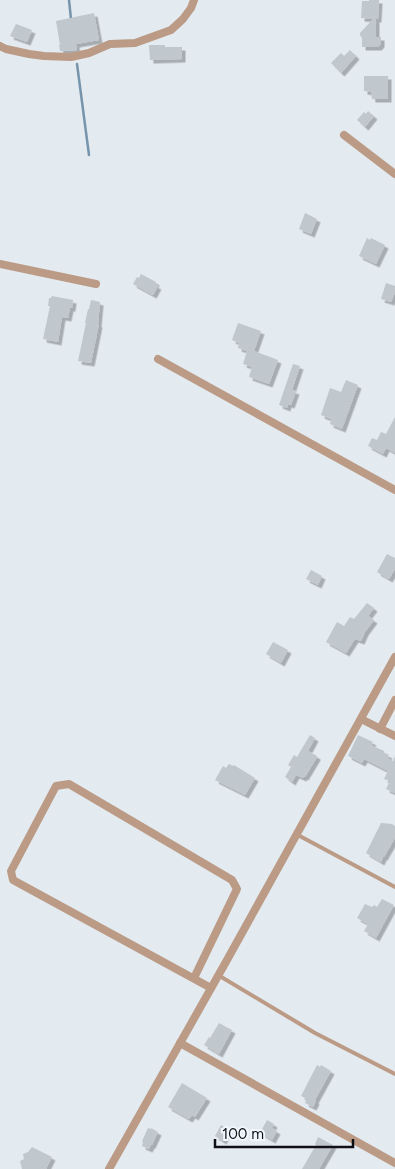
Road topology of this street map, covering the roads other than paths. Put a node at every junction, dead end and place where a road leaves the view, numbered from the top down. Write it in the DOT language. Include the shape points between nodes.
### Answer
graph roads {
  1 [pos="194,0"];
  2 [pos="0,46"];
  3 [pos="344,135"];
  4 [pos="395,174"];
  5 [pos="0,264"];
  6 [pos="96,284"];
  7 [pos="158,359"];
  8 [pos="395,490"];
  9 [pos="395,657"];
  10 [pos="395,700"];
  11 [pos="361,719"];
  12 [pos="380,729"];
  13 [pos="395,736"];
  14 [pos="296,834"];
  15 [pos="395,887"];
  16 [pos="218,975"];
  17 [pos="194,978"];
  18 [pos="211,988"];
  19 [pos="180,1043"];
  20 [pos="395,1074"];
  21 [pos="395,1163"];
  22 [pos="109,1169"];
  1 -- 2 [label="street" via="183,19 171,30 135,43 110,44 72,57 29,54"];
  3 -- 4 [label="street"];
  5 -- 6 [label="street"];
  7 -- 8 [label="street"];
  9 -- 11 [label="street"];
  10 -- 12 [label="street"];
  11 -- 12 [label="street"];
  11 -- 14 [label="street"];
  12 -- 13 [label="street"];
  14 -- 15 [label="lane"];
  14 -- 16 [label="street"];
  16 -- 18 [label="street"];
  16 -- 20 [label="lane" via="315,1033"];
  17 -- 17 [label="street" via="13,880 11,870 56,786 69,784 232,880 237,889"];
  17 -- 18 [label="street"];
  18 -- 19 [label="street"];
  19 -- 21 [label="street"];
  19 -- 22 [label="street"];
}
